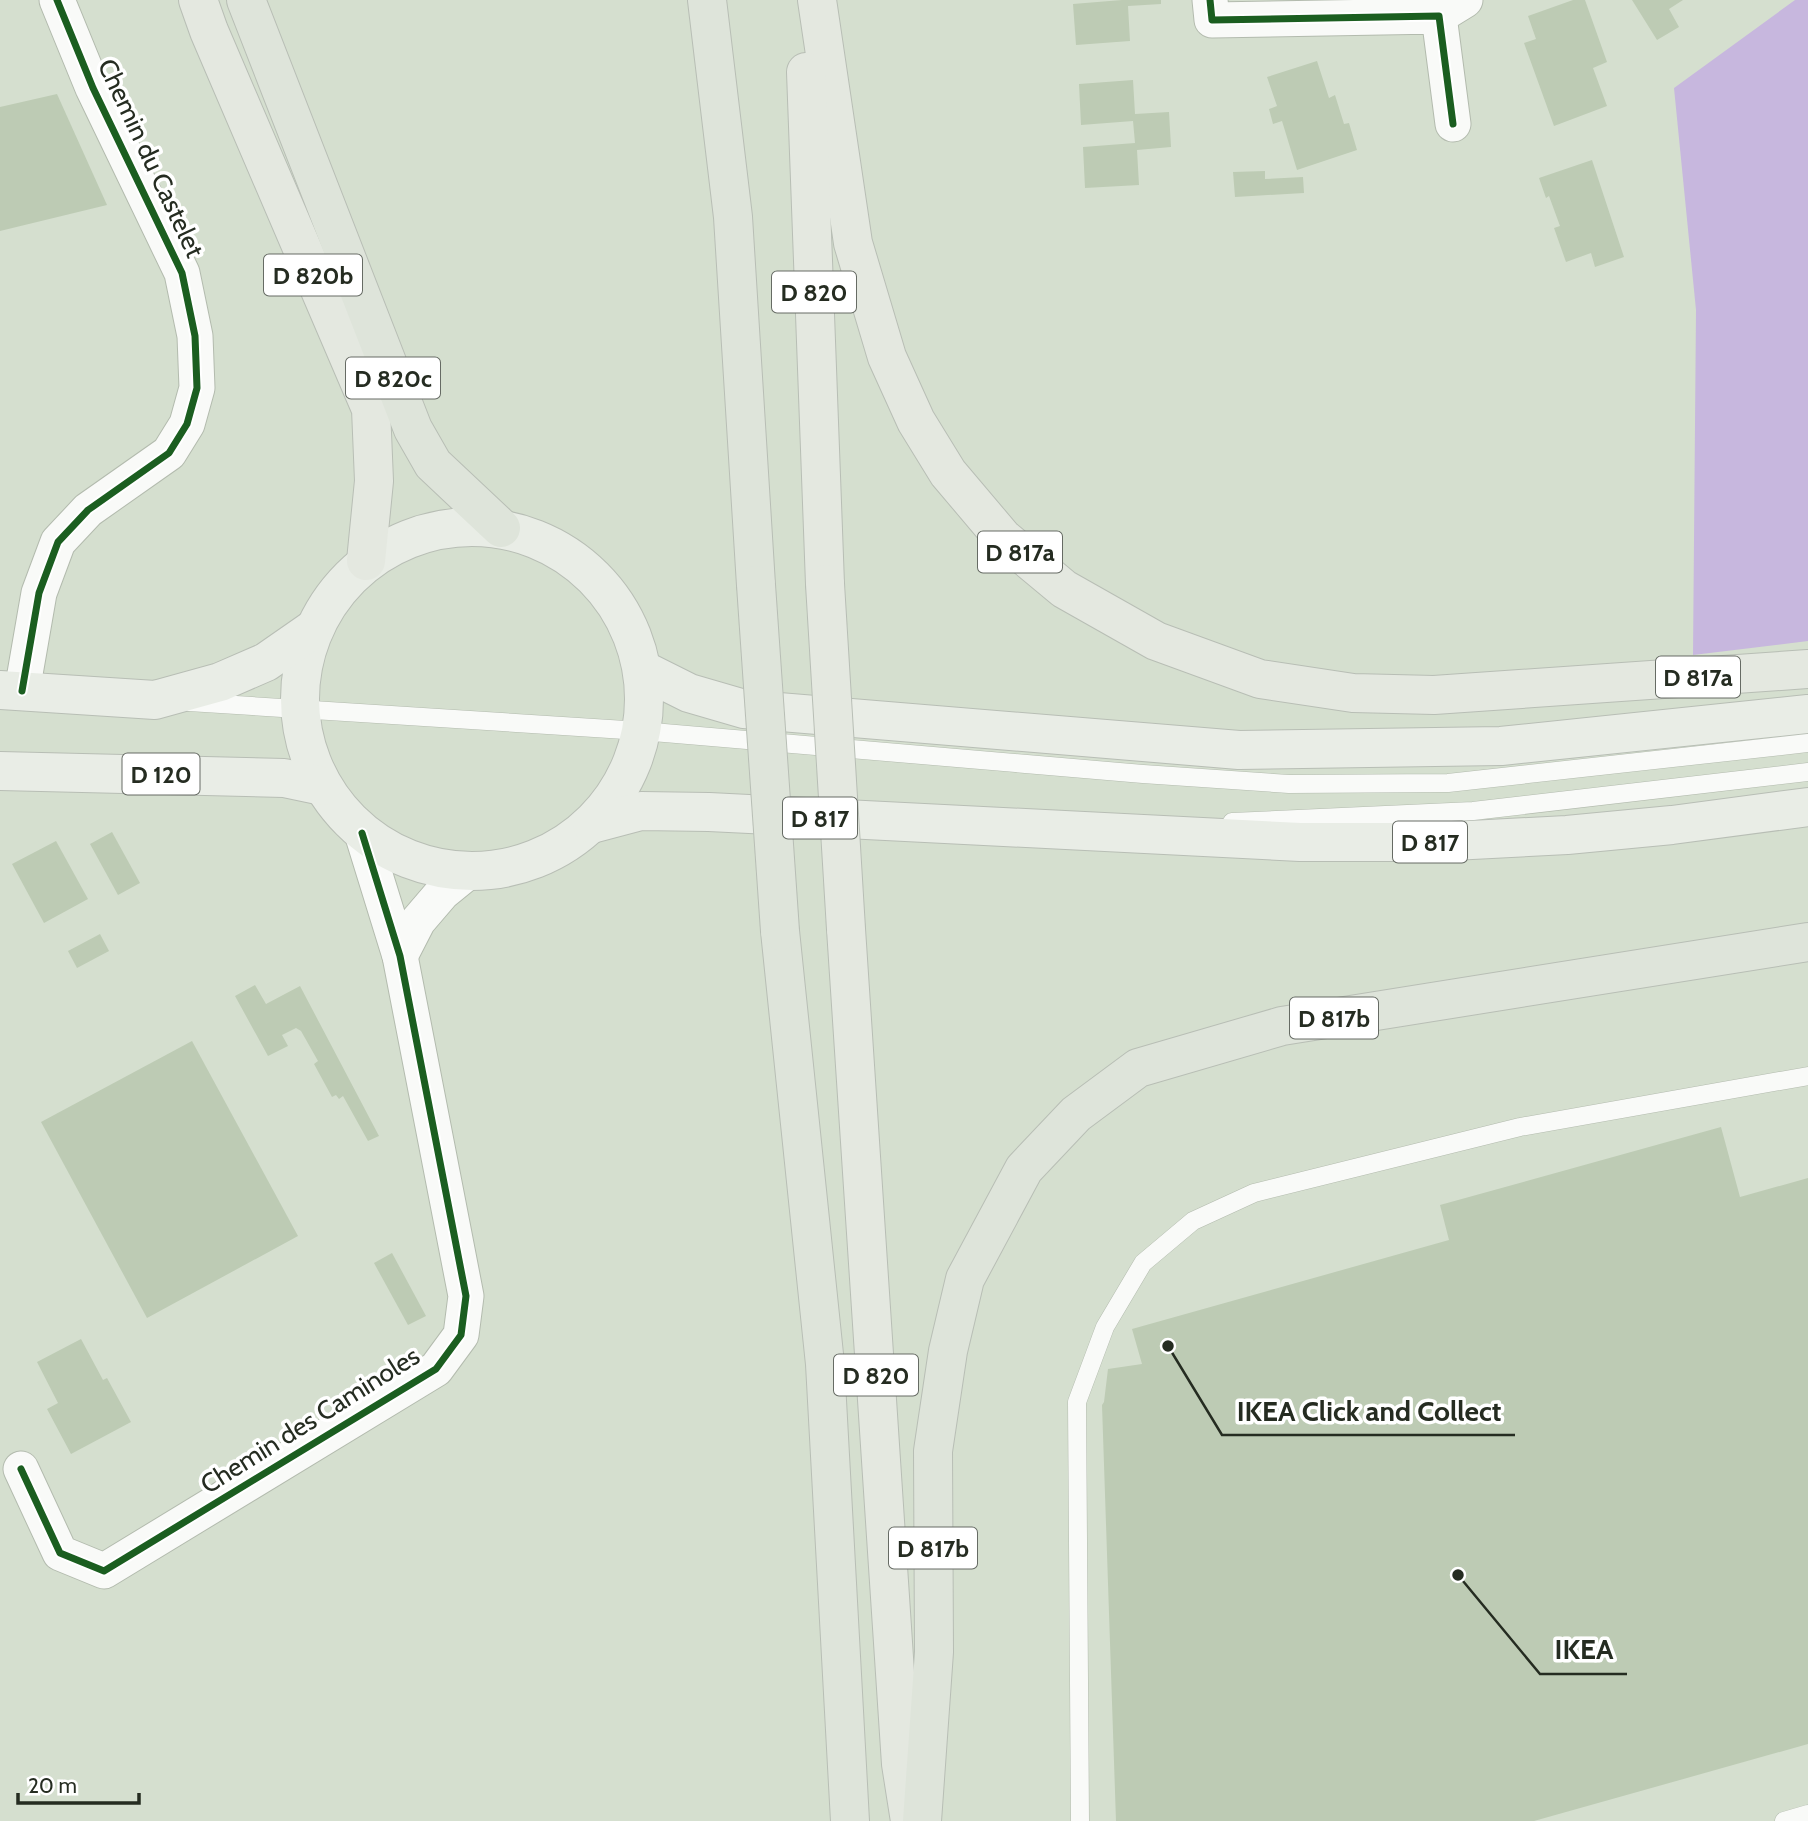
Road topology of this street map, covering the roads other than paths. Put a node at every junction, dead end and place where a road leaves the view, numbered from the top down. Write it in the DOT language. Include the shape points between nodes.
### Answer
graph roads {
  1 [pos="57,0"];
  2 [pos="198,0"];
  3 [pos="246,0"];
  4 [pos="708,0"];
  5 [pos="722,0"];
  6 [pos="804,0"];
  7 [pos="817,0"];
  8 [pos="1210,0"];
  9 [pos="1452,8"];
  10 [pos="1453,124"];
  11 [pos="733,218"];
  12 [pos="501,528"];
  13 [pos="366,561"];
  14 [pos="312,630"];
  15 [pos="1808,669"];
  16 [pos="643,670"];
  17 [pos="11,691"];
  18 [pos="155,700"];
  19 [pos="301,711"];
  20 [pos="1808,714"];
  21 [pos="641,731"];
  22 [pos="1808,743"];
  23 [pos="0,771"];
  24 [pos="1808,772"];
  25 [pos="322,786"];
  26 [pos="1808,807"];
  27 [pos="592,824"];
  28 [pos="1050,830"];
  29 [pos="362,833"];
  30 [pos="469,871"];
  31 [pos="1808,942"];
  32 [pos="400,956"];
  33 [pos="1808,1076"];
  34 [pos="22,1469"];
  35 [pos="1808,1814"];
  36 [pos="850,1821"];
  37 [pos="910,1821"];
  38 [pos="922,1821"];
  39 [pos="1080,1821"];
  40 [pos="1784,1821"];
  1 -- 17 [label="street, Chemin du Castelet" via="93,88 182,273 195,336 197,388 187,424 169,453 88,510 58,542"];
  2 -- 13 [label="highway, D 820b" via="370,409 374,481"];
  3 -- 12 [label="highway, D 820c" via="413,429 433,464"];
  4 -- 11 [label="highway"];
  5 -- 11 [label="highway, D 820"];
  6 -- 37 [label="highway, D 820, bridge" via="825,584 901,1764"];
  7 -- 15 [label="highway, D 817a" via="853,243 887,357 916,421 947,473 1003,538 1065,589 1156,641 1260,679 1353,693 1434,695"];
  8 -- 9 [label="street" via="1212,20"];
  9 -- 10 [label="street"];
  11 -- 36 [label="highway, D 820, bridge" via="780,931 824,1364"];
  12 -- 13 [label="main road" via="453,527 408,538"];
  12 -- 16 [label="main road" via="552,545 595,577 626,620"];
  13 -- 14 [label="main road" via="344,581"];
  14 -- 18 [label="main road" via="266,662 220,682"];
  14 -- 19 [label="main road" via="299,682"];
  16 -- 20 [label="main road" via="689,693 744,709 1239,750 1501,746"];
  16 -- 21 [label="main road"];
  17 -- 18 [label="main road"];
  18 -- 19 [label="lane"];
  19 -- 21 [label="lane"];
  19 -- 25 [label="main road" via="302,736"];
  21 -- 22 [label="lane" via="1289,784 1448,783"];
  21 -- 27 [label="main road" via="637,754 619,791"];
  23 -- 25 [label="main road, D 120" via="284,778"];
  24 -- 28 [label="lane" via="1474,811"];
  25 -- 29 [label="main road"];
  26 -- 28 [label="main road, D 817" via="1567,835 1433,842 1300,842"];
  27 -- 28 [label="main road, D 817" via="641,811"];
  27 -- 30 [label="main road" via="562,847 528,862"];
  29 -- 30 [label="main road" via="425,864"];
  29 -- 32 [label="street, Chemin des Caminoles"];
  30 -- 32 [label="street" via="418,921"];
  31 -- 38 [label="highway, D 817b" via="1282,1026 1138,1068 1076,1114 1024,1169 965,1279 948,1351 933,1451 934,1652"];
  32 -- 34 [label="street, Chemin des Caminoles" via="466,1296 461,1335 436,1368 104,1571 60,1553"];
  33 -- 39 [label="lane" via="1520,1127 1254,1193 1193,1221 1143,1263 1105,1326 1077,1402"];
  35 -- 40 [label="lane"];
}
